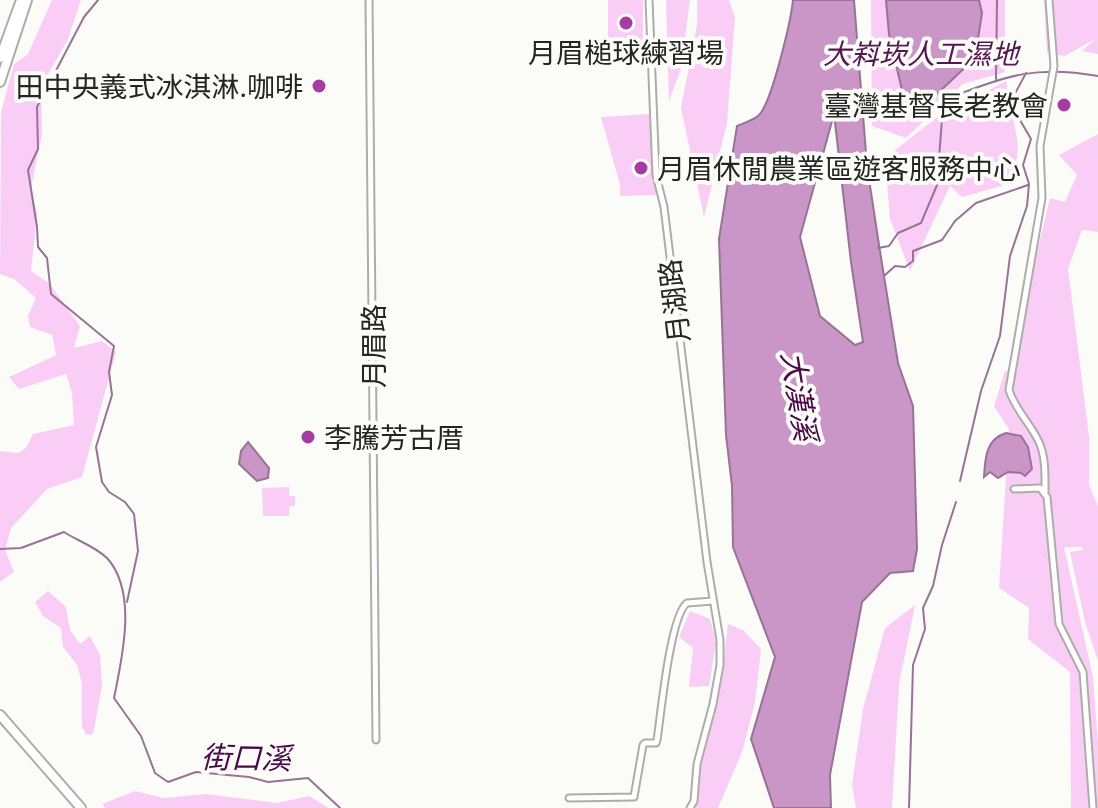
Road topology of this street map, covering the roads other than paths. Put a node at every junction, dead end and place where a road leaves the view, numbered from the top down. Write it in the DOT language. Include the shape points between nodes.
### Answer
graph roads {
  1 [pos="21,0"];
  2 [pos="27,0"];
  3 [pos="369,0"];
  4 [pos="649,0"];
  5 [pos="1049,0"];
  6 [pos="0,58"];
  7 [pos="0,82"];
  8 [pos="1014,489"];
  9 [pos="1045,492"];
  10 [pos="713,601"];
  11 [pos="0,715"];
  12 [pos="0,722"];
  13 [pos="376,740"];
  14 [pos="569,798"];
  15 [pos="74,808"];
  16 [pos="81,808"];
  17 [pos="690,808"];
  18 [pos="1093,808"];
  1 -- 6 [label="main road"];
  2 -- 7 [label="main road"];
  3 -- 13 [label="street, 月眉路"];
  4 -- 10 [label="street, 月湖路" via="656,175"];
  5 -- 9 [label="street" via="1054,66 1040,146 1042,198 1009,390 1039,442"];
  8 -- 9 [label="street"];
  9 -- 18 [label="street" via="1059,624 1083,672"];
  10 -- 14 [label="street" via="687,603 680,610 657,740 643,745 634,797"];
  10 -- 17 [label="street, 月湖路" via="720,665"];
  11 -- 16 [label="main road"];
  12 -- 15 [label="main road"];
}
